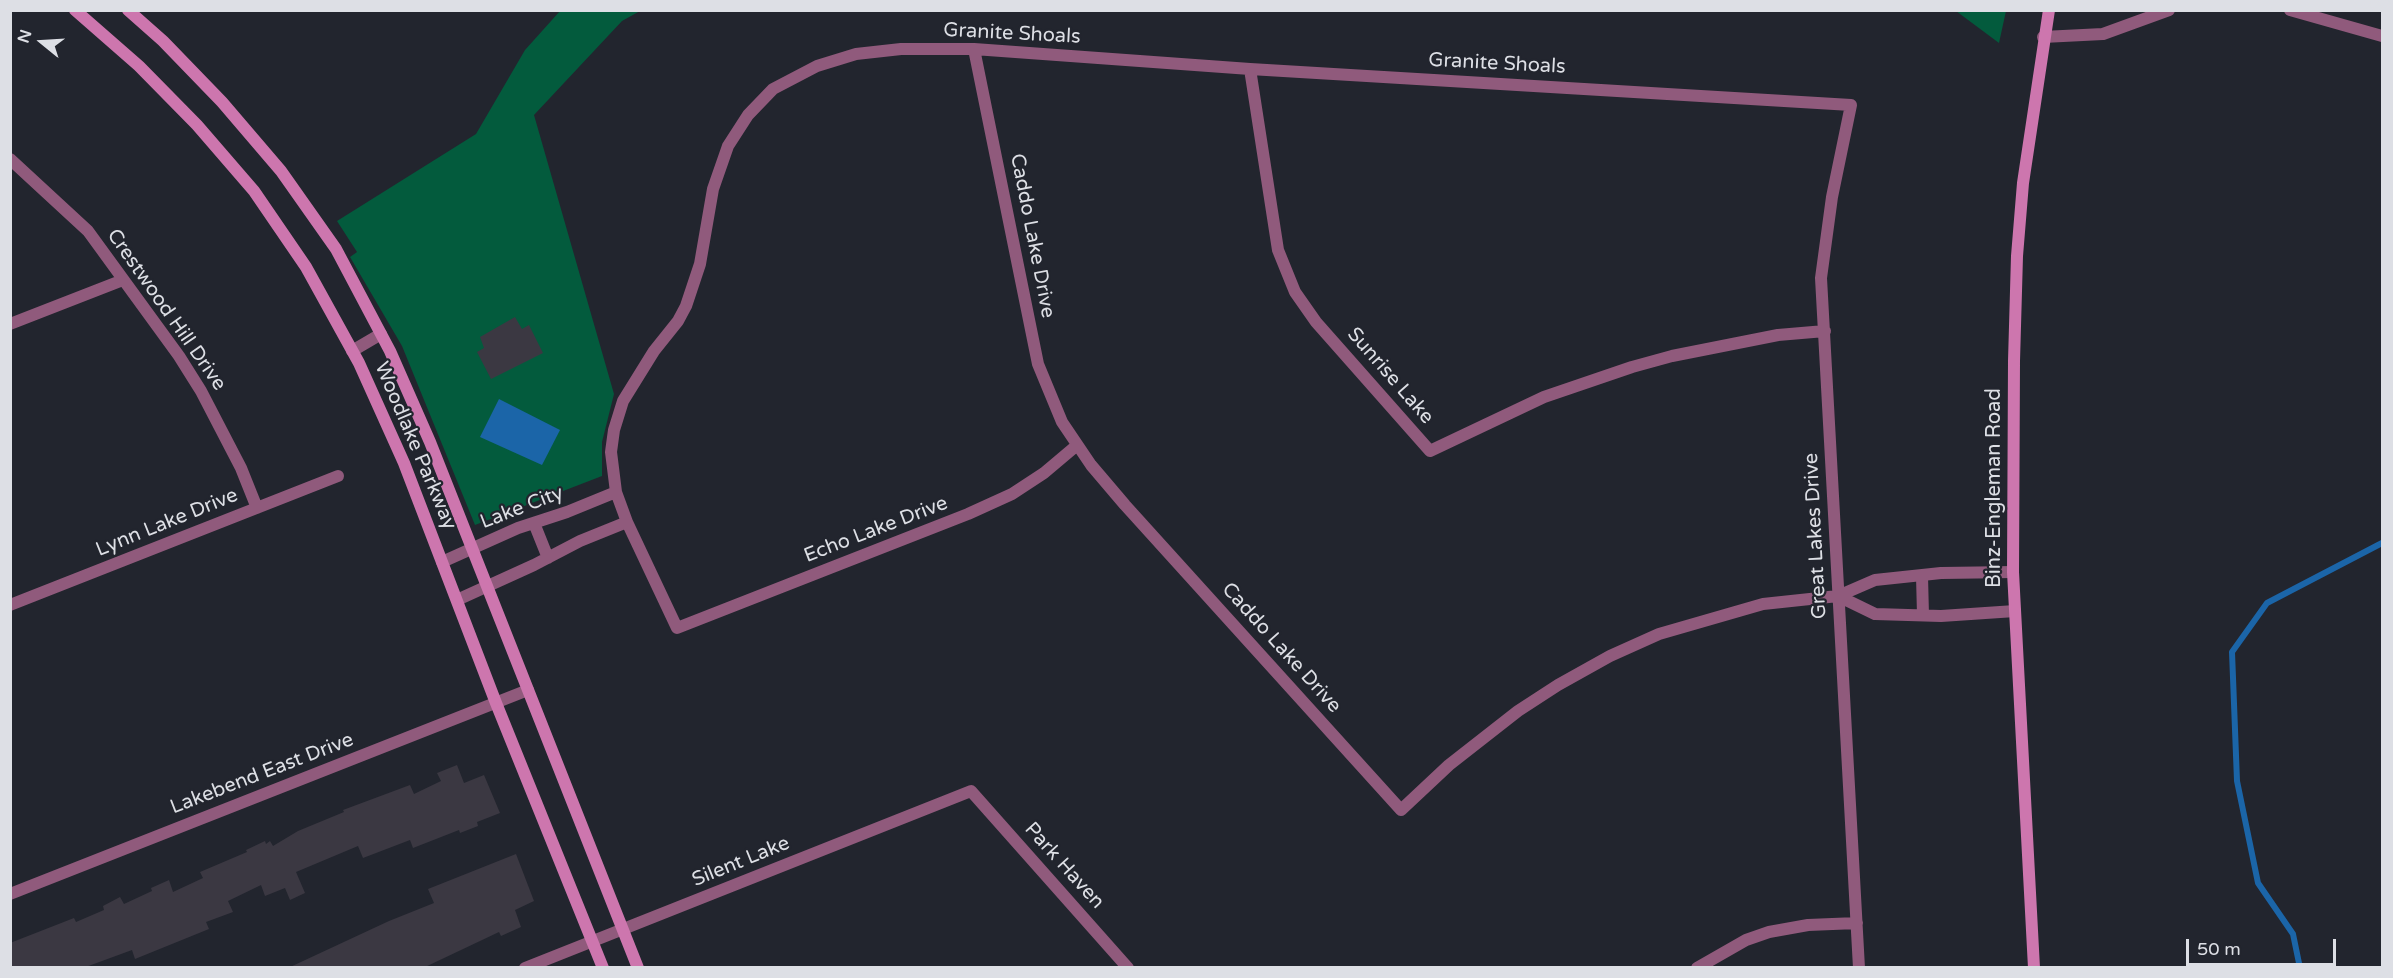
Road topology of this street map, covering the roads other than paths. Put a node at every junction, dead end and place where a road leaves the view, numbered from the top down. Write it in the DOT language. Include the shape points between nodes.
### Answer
graph roads {
  1 [pos="75,10"];
  2 [pos="128,10"];
  3 [pos="2049,10"];
  4 [pos="2169,10"];
  5 [pos="2290,10"];
  6 [pos="2382,36"];
  7 [pos="2043,37"];
  8 [pos="974,50"];
  9 [pos="1250,69"];
  10 [pos="1851,105"];
  11 [pos="10,159"];
  12 [pos="123,280"];
  13 [pos="10,324"];
  14 [pos="1825,331"];
  15 [pos="381,334"];
  16 [pos="352,351"];
  17 [pos="1076,446"];
  18 [pos="338,476"];
  19 [pos="616,492"];
  20 [pos="257,508"];
  21 [pos="534,522"];
  22 [pos="627,522"];
  23 [pos="472,549"];
  24 [pos="548,558"];
  25 [pos="442,562"];
  26 [pos="2013,572"];
  27 [pos="1922,576"];
  28 [pos="487,586"];
  29 [pos="1838,596"];
  30 [pos="457,600"];
  31 [pos="10,606"];
  32 [pos="2015,611"];
  33 [pos="1923,615"];
  34 [pos="677,628"];
  35 [pos="528,690"];
  36 [pos="496,703"];
  37 [pos="971,791"];
  38 [pos="10,894"];
  39 [pos="1857,922"];
  40 [pos="624,930"];
  41 [pos="592,941"];
  42 [pos="525,968"];
  43 [pos="603,968"];
  44 [pos="638,968"];
  45 [pos="1128,968"];
  46 [pos="1697,968"];
  47 [pos="1859,968"];
  48 [pos="2034,968"];
  1 -- 16 [label="street, Woodlake Parkway" via="139,66 254,191 306,267"];
  2 -- 15 [label="street, Woodlake Parkway" via="222,102 281,171 336,249"];
  3 -- 7 [label="street, Binz-Engleman Road"];
  4 -- 7 [label="street" via="2103,34"];
  5 -- 6 [label="street"];
  7 -- 26 [label="street, Binz-Engleman Road" via="2017,256"];
  8 -- 9 [label="street, Granite Shoals"];
  8 -- 17 [label="street, Caddo Lake Drive" via="1038,364"];
  8 -- 19 [label="street, Granite Shoals" via="901,49 846,57 817,66 773,89 748,115 722,160 700,264 686,306 623,400 611,452"];
  9 -- 10 [label="street, Granite Shoals"];
  9 -- 14 [label="street, Sunrise Lake" via="1278,250 1295,292 1316,322 1430,450 1544,397 1632,367 1778,335"];
  10 -- 14 [label="street, Great Lakes Drive" via="1824,246 1821,278"];
  11 -- 12 [label="street, Crestwood Hill Drive" via="88,231"];
  12 -- 13 [label="street"];
  12 -- 20 [label="street, Crestwood Hill Drive" via="201,391"];
  14 -- 29 [label="street, Great Lakes Drive"];
  15 -- 16 [label="street"];
  15 -- 23 [label="street, Woodlake Parkway" via="430,442"];
  16 -- 25 [label="street, Woodlake Parkway" via="404,463"];
  17 -- 29 [label="street, Caddo Lake Drive" via="1401,810 1492,730 1558,685 1611,656 1659,634 1763,604"];
  17 -- 34 [label="street, Echo Lake Drive" via="1012,494"];
  18 -- 20 [label="street, Lynn Lake Drive"];
  19 -- 21 [label="street, Lake City"];
  19 -- 22 [label="street, Granite Shoals"];
  20 -- 31 [label="street, Lynn Lake Drive"];
  21 -- 23 [label="street, Lake City"];
  21 -- 24 [label="street"];
  22 -- 24 [label="street"];
  22 -- 34 [label="street, Granite Shoals"];
  23 -- 25 [label="street, Lake City"];
  23 -- 28 [label="street, Woodlake Parkway"];
  24 -- 28 [label="street"];
  25 -- 30 [label="street, Woodlake Parkway"];
  26 -- 27 [label="street, Caddo Lake Drive"];
  26 -- 32 [label="street, Binz-Engleman Road"];
  27 -- 29 [label="street, Caddo Lake Drive" via="1875,580"];
  27 -- 33 [label="street"];
  28 -- 30 [label="street"];
  28 -- 35 [label="street, Woodlake Parkway"];
  29 -- 33 [label="street" via="1875,614"];
  29 -- 39 [label="street, Great Lakes Drive"];
  30 -- 36 [label="street, Woodlake Parkway"];
  32 -- 33 [label="street"];
  32 -- 48 [label="street, Binz-Engleman Road"];
  35 -- 36 [label="street, Lakebend East Drive"];
  35 -- 40 [label="street, Woodlake Parkway"];
  36 -- 38 [label="street, Lakebend East Drive"];
  36 -- 41 [label="street, Woodlake Parkway"];
  37 -- 40 [label="street, Silent Lake"];
  37 -- 45 [label="street, Park Haven"];
  39 -- 46 [label="street" via="1769,932 1746,940"];
  39 -- 47 [label="street, Great Lakes Drive"];
  40 -- 41 [label="street, Silent Lake"];
  40 -- 44 [label="street, Woodlake Parkway"];
  41 -- 42 [label="street, Silent Lake"];
  41 -- 43 [label="street, Woodlake Parkway"];
}
